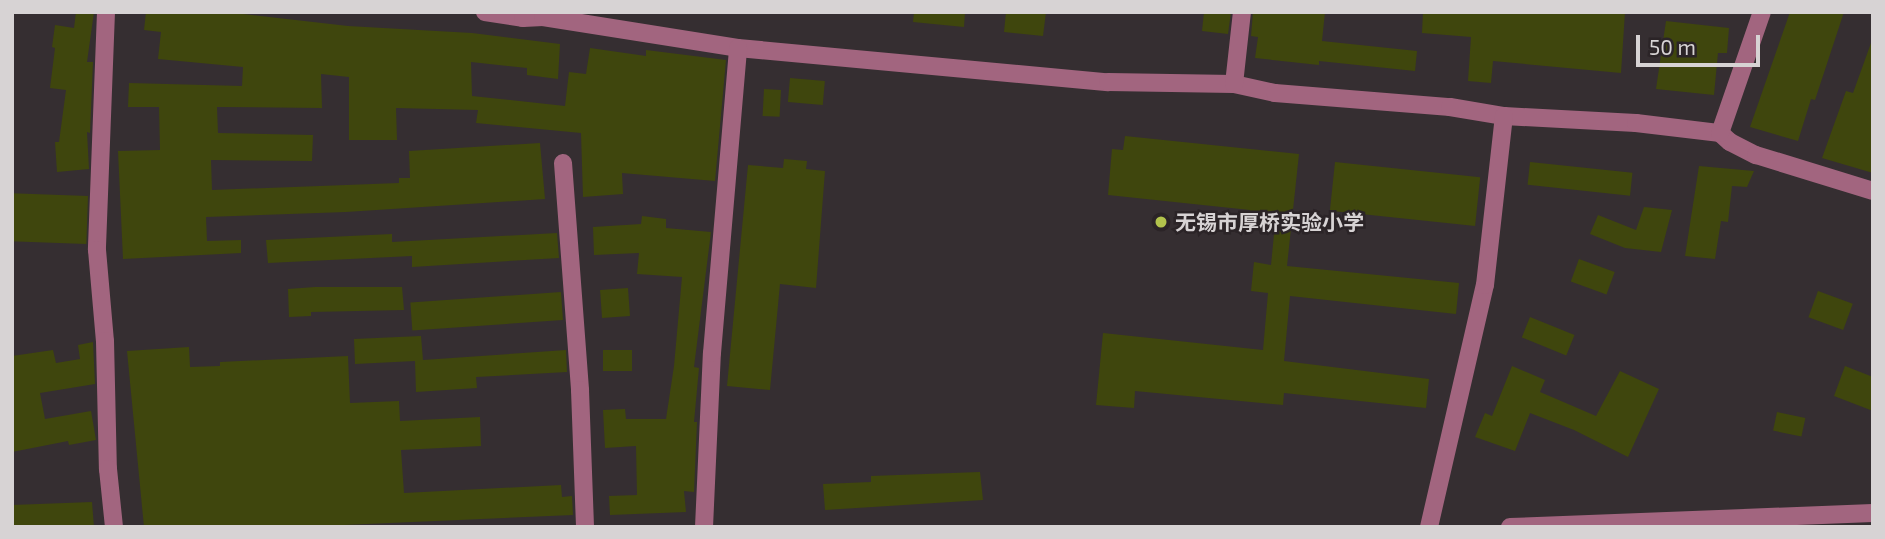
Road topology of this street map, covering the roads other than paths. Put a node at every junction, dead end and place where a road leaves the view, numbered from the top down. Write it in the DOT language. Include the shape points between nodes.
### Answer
graph roads {
  1 [pos="106,12"];
  2 [pos="485,12"];
  3 [pos="1242,12"];
  4 [pos="1762,12"];
  5 [pos="738,48"];
  6 [pos="1234,84"];
  7 [pos="1504,116"];
  8 [pos="1720,133"];
  9 [pos="563,163"];
  10 [pos="1873,191"];
  11 [pos="1873,513"];
  12 [pos="114,527"];
  13 [pos="585,527"];
  14 [pos="704,527"];
  15 [pos="1429,527"];
  16 [pos="1510,527"];
  1 -- 12 [label="street" via="97,250"];
  2 -- 5 [label="street"];
  3 -- 6 [label="street"];
  4 -- 8 [label="street"];
  5 -- 6 [label="street" via="1108,82"];
  5 -- 14 [label="street" via="712,353"];
  6 -- 7 [label="street" via="1275,93 1450,107"];
  7 -- 8 [label="street"];
  7 -- 15 [label="street" via="1485,285"];
  8 -- 10 [label="street" via="1756,155"];
  9 -- 13 [label="street"];
  11 -- 16 [label="street"];
}
